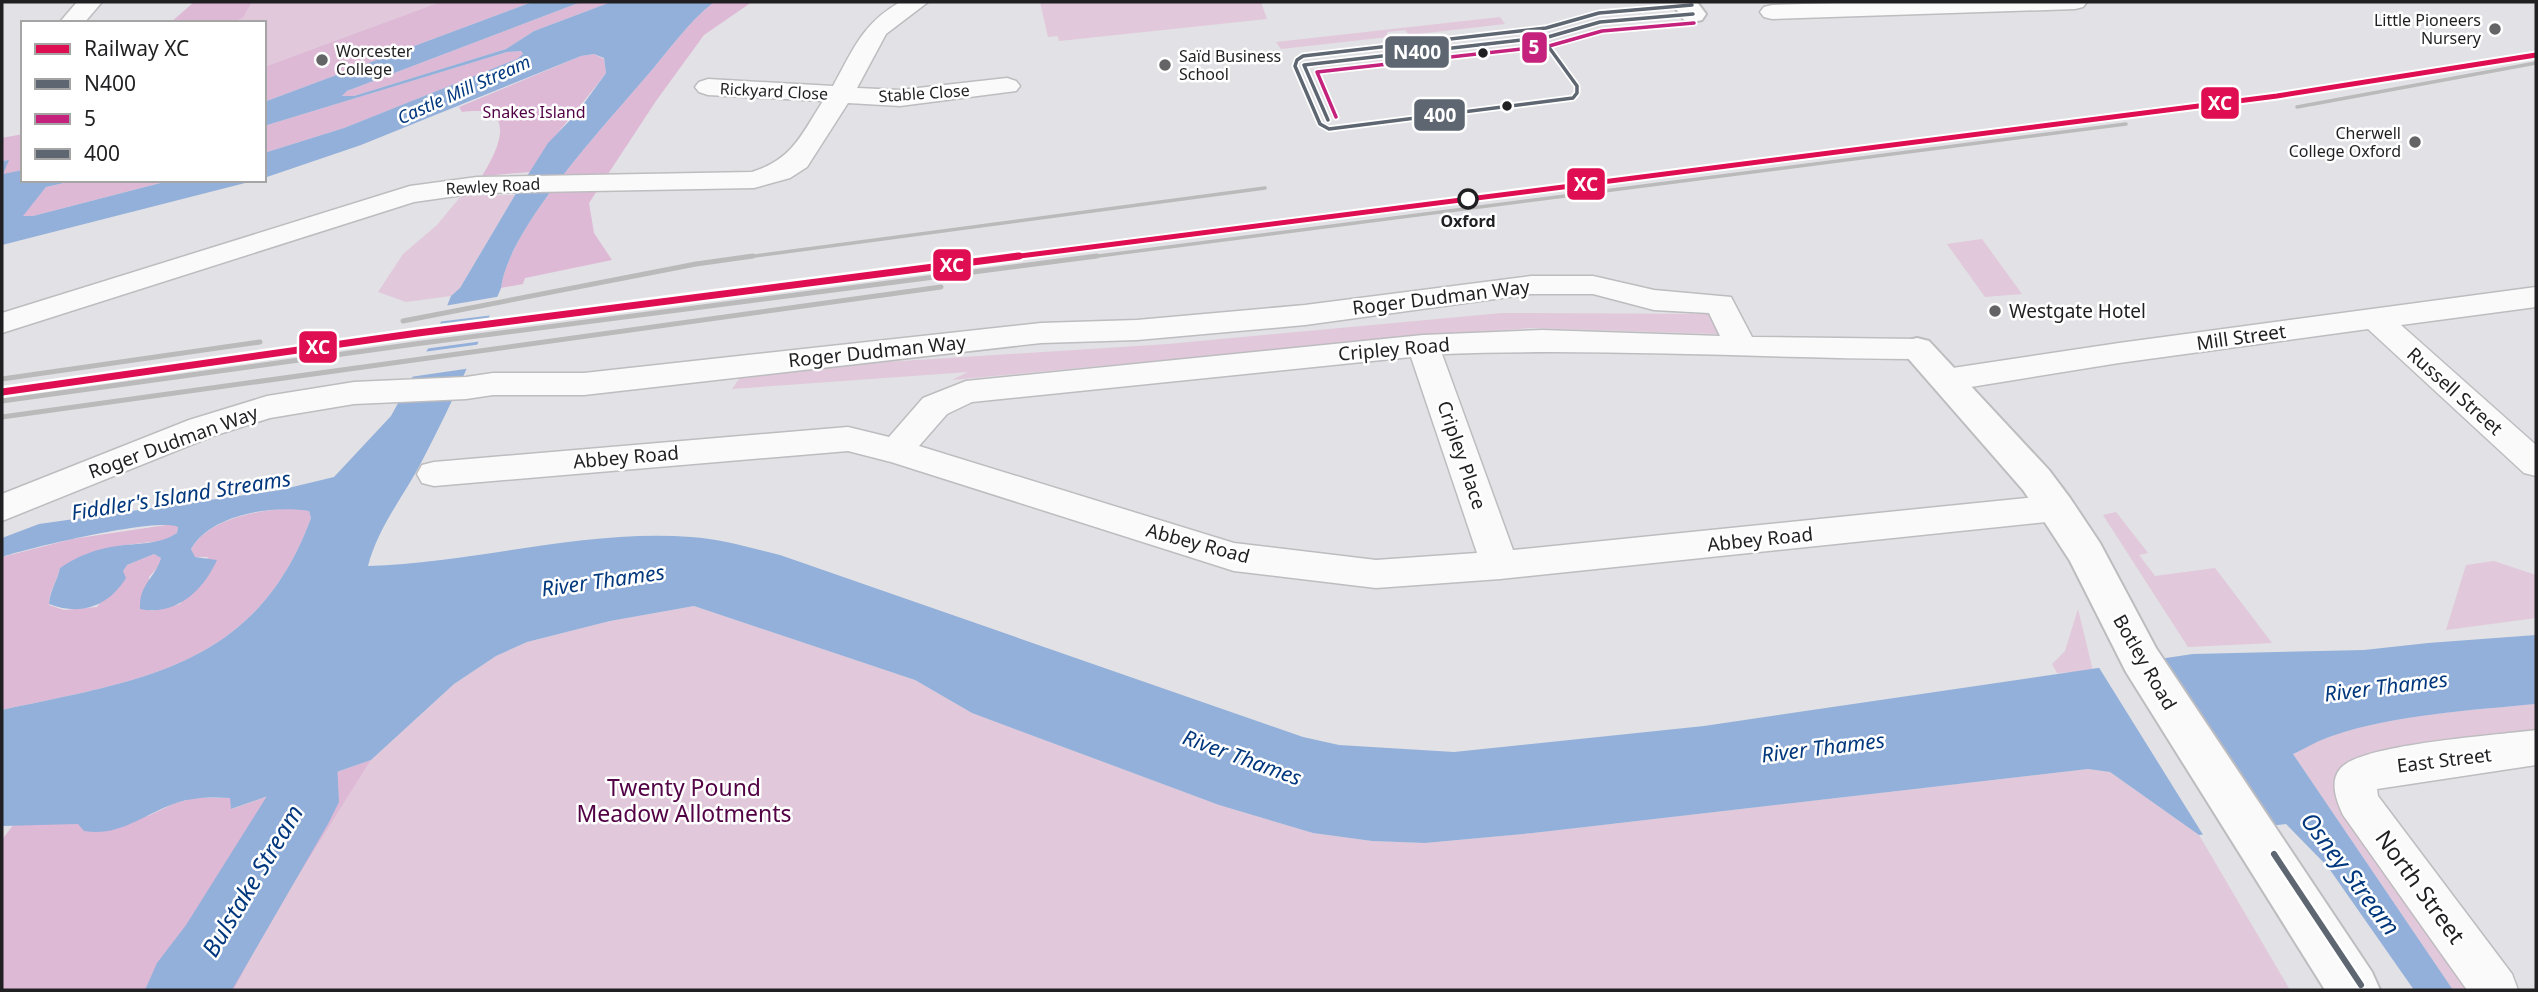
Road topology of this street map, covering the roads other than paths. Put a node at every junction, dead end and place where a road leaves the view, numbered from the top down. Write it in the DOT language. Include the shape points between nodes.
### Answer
graph roads {
  1 [pos="90,2"];
  2 [pos="916,2"];
  3 [pos="2075,2"];
  4 [pos="1772,12"];
  5 [pos="73,21"];
  6 [pos="1007,86"];
  7 [pos="708,88"];
  8 [pos="841,94"];
  9 [pos="2536,297"];
  10 [pos="2375,318"];
  11 [pos="2,323"];
  12 [pos="1423,345"];
  13 [pos="1741,347"];
  14 [pos="1917,349"];
  15 [pos="1946,380"];
  16 [pos="896,451"];
  17 [pos="2536,463"];
  18 [pos="434,474"];
  19 [pos="2,508"];
  20 [pos="2056,508"];
  21 [pos="1500,565"];
  22 [pos="2536,748"];
  23 [pos="2355,780"];
  24 [pos="2354,990"];
  25 [pos="2495,990"];
  1 -- 5 [label="street"];
  2 -- 8 [label="street, Rewley Road" via="876,30"];
  3 -- 4 [label="street"];
  6 -- 8 [label="street, Stable Close" via="900,98"];
  7 -- 8 [label="street, Rickyard Close"];
  8 -- 11 [label="street, Rewley Road" via="797,161 754,180 514,184 410,194"];
  9 -- 10 [label="street, Mill Street"];
  10 -- 15 [label="street, Mill Street"];
  10 -- 17 [label="street, Russell Street"];
  12 -- 13 [label="street, Cripley Road" via="1542,340"];
  12 -- 16 [label="street, Cripley Road" via="966,392 935,406"];
  12 -- 21 [label="street, Cripley Place"];
  13 -- 14 [label="street, Cripley Road"];
  13 -- 19 [label="street, Roger Dudman Way" via="1720,303 1654,300 1593,285 1531,285 1305,315 1137,330 1027,334 584,384 380,390 267,407 201,428"];
  14 -- 15 [label="main road, Botley Road"];
  15 -- 20 [label="main road, Botley Road"];
  16 -- 18 [label="street, Abbey Road" via="848,439"];
  16 -- 21 [label="street, Abbey Road" via="1234,557 1376,574"];
  20 -- 21 [label="street, Abbey Road"];
  20 -- 24 [label="main road, Botley Road" via="2086,554 2141,660"];
  22 -- 23 [label="street, East Street" via="2374,769"];
  23 -- 25 [label="street, North Street" via="2358,802"];
}
